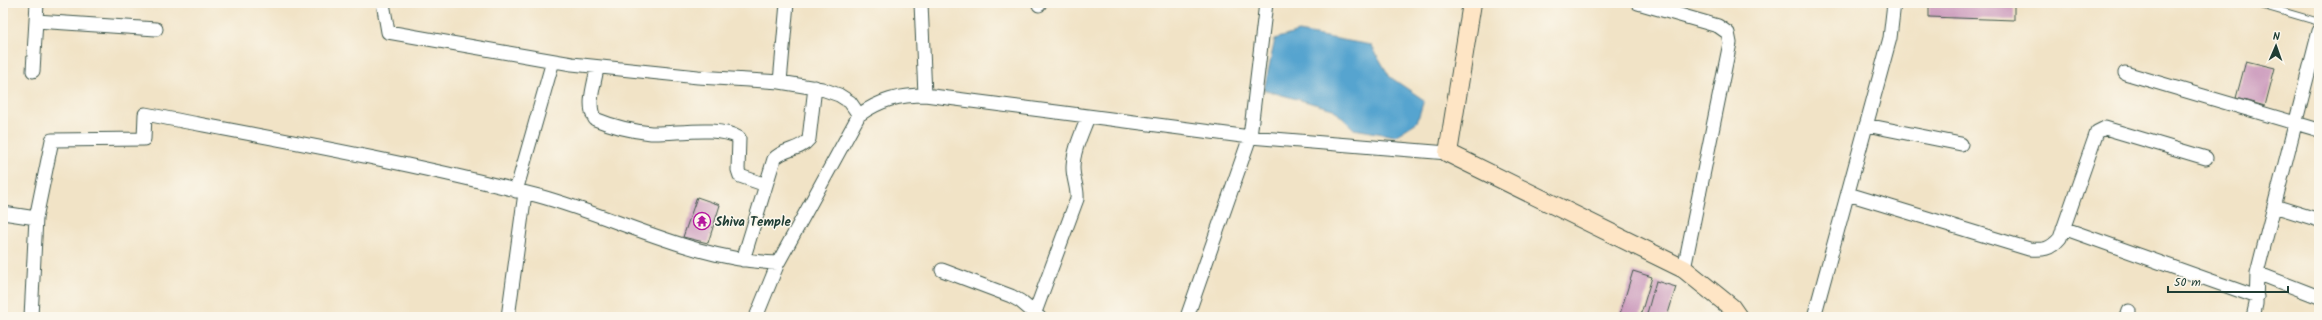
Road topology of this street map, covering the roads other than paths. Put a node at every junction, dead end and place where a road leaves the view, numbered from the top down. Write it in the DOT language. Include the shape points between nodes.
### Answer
graph roads {
  1 [pos="37,3"];
  2 [pos="383,3"];
  3 [pos="787,3"];
  4 [pos="921,3"];
  5 [pos="1266,3"];
  6 [pos="1472,3"];
  7 [pos="1638,3"];
  8 [pos="1894,3"];
  9 [pos="2254,3"];
  10 [pos="36,21"];
  11 [pos="2319,22"];
  12 [pos="156,29"];
  13 [pos="2319,31"];
  14 [pos="553,61"];
  15 [pos="597,68"];
  16 [pos="33,71"];
  17 [pos="2125,73"];
  18 [pos="2314,73"];
  19 [pos="780,82"];
  20 [pos="815,88"];
  21 [pos="925,95"];
  22 [pos="859,115"];
  23 [pos="1088,117"];
  24 [pos="2296,123"];
  25 [pos="1866,125"];
  26 [pos="2319,130"];
  27 [pos="1250,137"];
  28 [pos="1961,144"];
  29 [pos="1448,152"];
  30 [pos="2206,158"];
  31 [pos="766,185"];
  32 [pos="520,192"];
  33 [pos="1848,194"];
  34 [pos="2274,206"];
  35 [pos="3,213"];
  36 [pos="36,218"];
  37 [pos="2319,220"];
  38 [pos="2062,228"];
  39 [pos="743,260"];
  40 [pos="778,263"];
  41 [pos="1684,269"];
  42 [pos="942,270"];
  43 [pos="2257,273"];
  44 [pos="2256,297"];
  45 [pos="2319,297"];
  46 [pos="1037,316"];
  47 [pos="31,317"];
  48 [pos="508,317"];
  49 [pos="756,317"];
  50 [pos="1187,317"];
  51 [pos="1738,317"];
  52 [pos="1814,317"];
  53 [pos="2253,317"];
  1 -- 10 [label="street"];
  2 -- 14 [label="street" via="388,32"];
  3 -- 19 [label="street"];
  4 -- 21 [label="street"];
  5 -- 27 [label="street"];
  6 -- 29 [label="main road"];
  7 -- 41 [label="street" via="1718,26 1728,33 1730,43"];
  8 -- 25 [label="street" via="1890,38"];
  9 -- 11 [label="lane"];
  10 -- 12 [label="street"];
  10 -- 16 [label="street"];
  13 -- 18 [label="street"];
  14 -- 15 [label="street"];
  14 -- 32 [label="street"];
  15 -- 19 [label="street"];
  15 -- 31 [label="street" via="591,104 591,113 595,119 640,132 734,134 739,138 740,176"];
  17 -- 24 [label="street"];
  18 -- 24 [label="street"];
  19 -- 20 [label="street"];
  20 -- 22 [label="street" via="840,95 850,102"];
  20 -- 31 [label="street" via="809,139 805,144 780,153 774,159"];
  21 -- 22 [label="street" via="904,95 889,99 874,104"];
  21 -- 23 [label="street"];
  22 -- 40 [label="street"];
  23 -- 27 [label="street"];
  23 -- 46 [label="street" via="1074,160 1073,169 1078,190 1076,203"];
  24 -- 26 [label="street"];
  24 -- 34 [label="street"];
  25 -- 28 [label="street"];
  25 -- 33 [label="street"];
  27 -- 29 [label="street"];
  27 -- 50 [label="street"];
  29 -- 41 [label="main road"];
  30 -- 38 [label="street" via="2105,128 2097,132"];
  31 -- 39 [label="street"];
  32 -- 36 [label="street" via="392,161 145,114 144,139 52,140"];
  32 -- 39 [label="street" via="682,245"];
  32 -- 48 [label="street"];
  33 -- 38 [label="street" via="2029,249 2044,250 2052,247 2060,238"];
  33 -- 52 [label="street"];
  34 -- 37 [label="street"];
  34 -- 43 [label="street"];
  35 -- 36 [label="street"];
  36 -- 47 [label="street"];
  38 -- 44 [label="street"];
  39 -- 40 [label="street"];
  40 -- 49 [label="street"];
  41 -- 51 [label="main road" via="1731,307"];
  42 -- 46 [label="street" via="1020,301"];
  43 -- 44 [label="street"];
  43 -- 45 [label="street"];
  44 -- 53 [label="street"];
}
